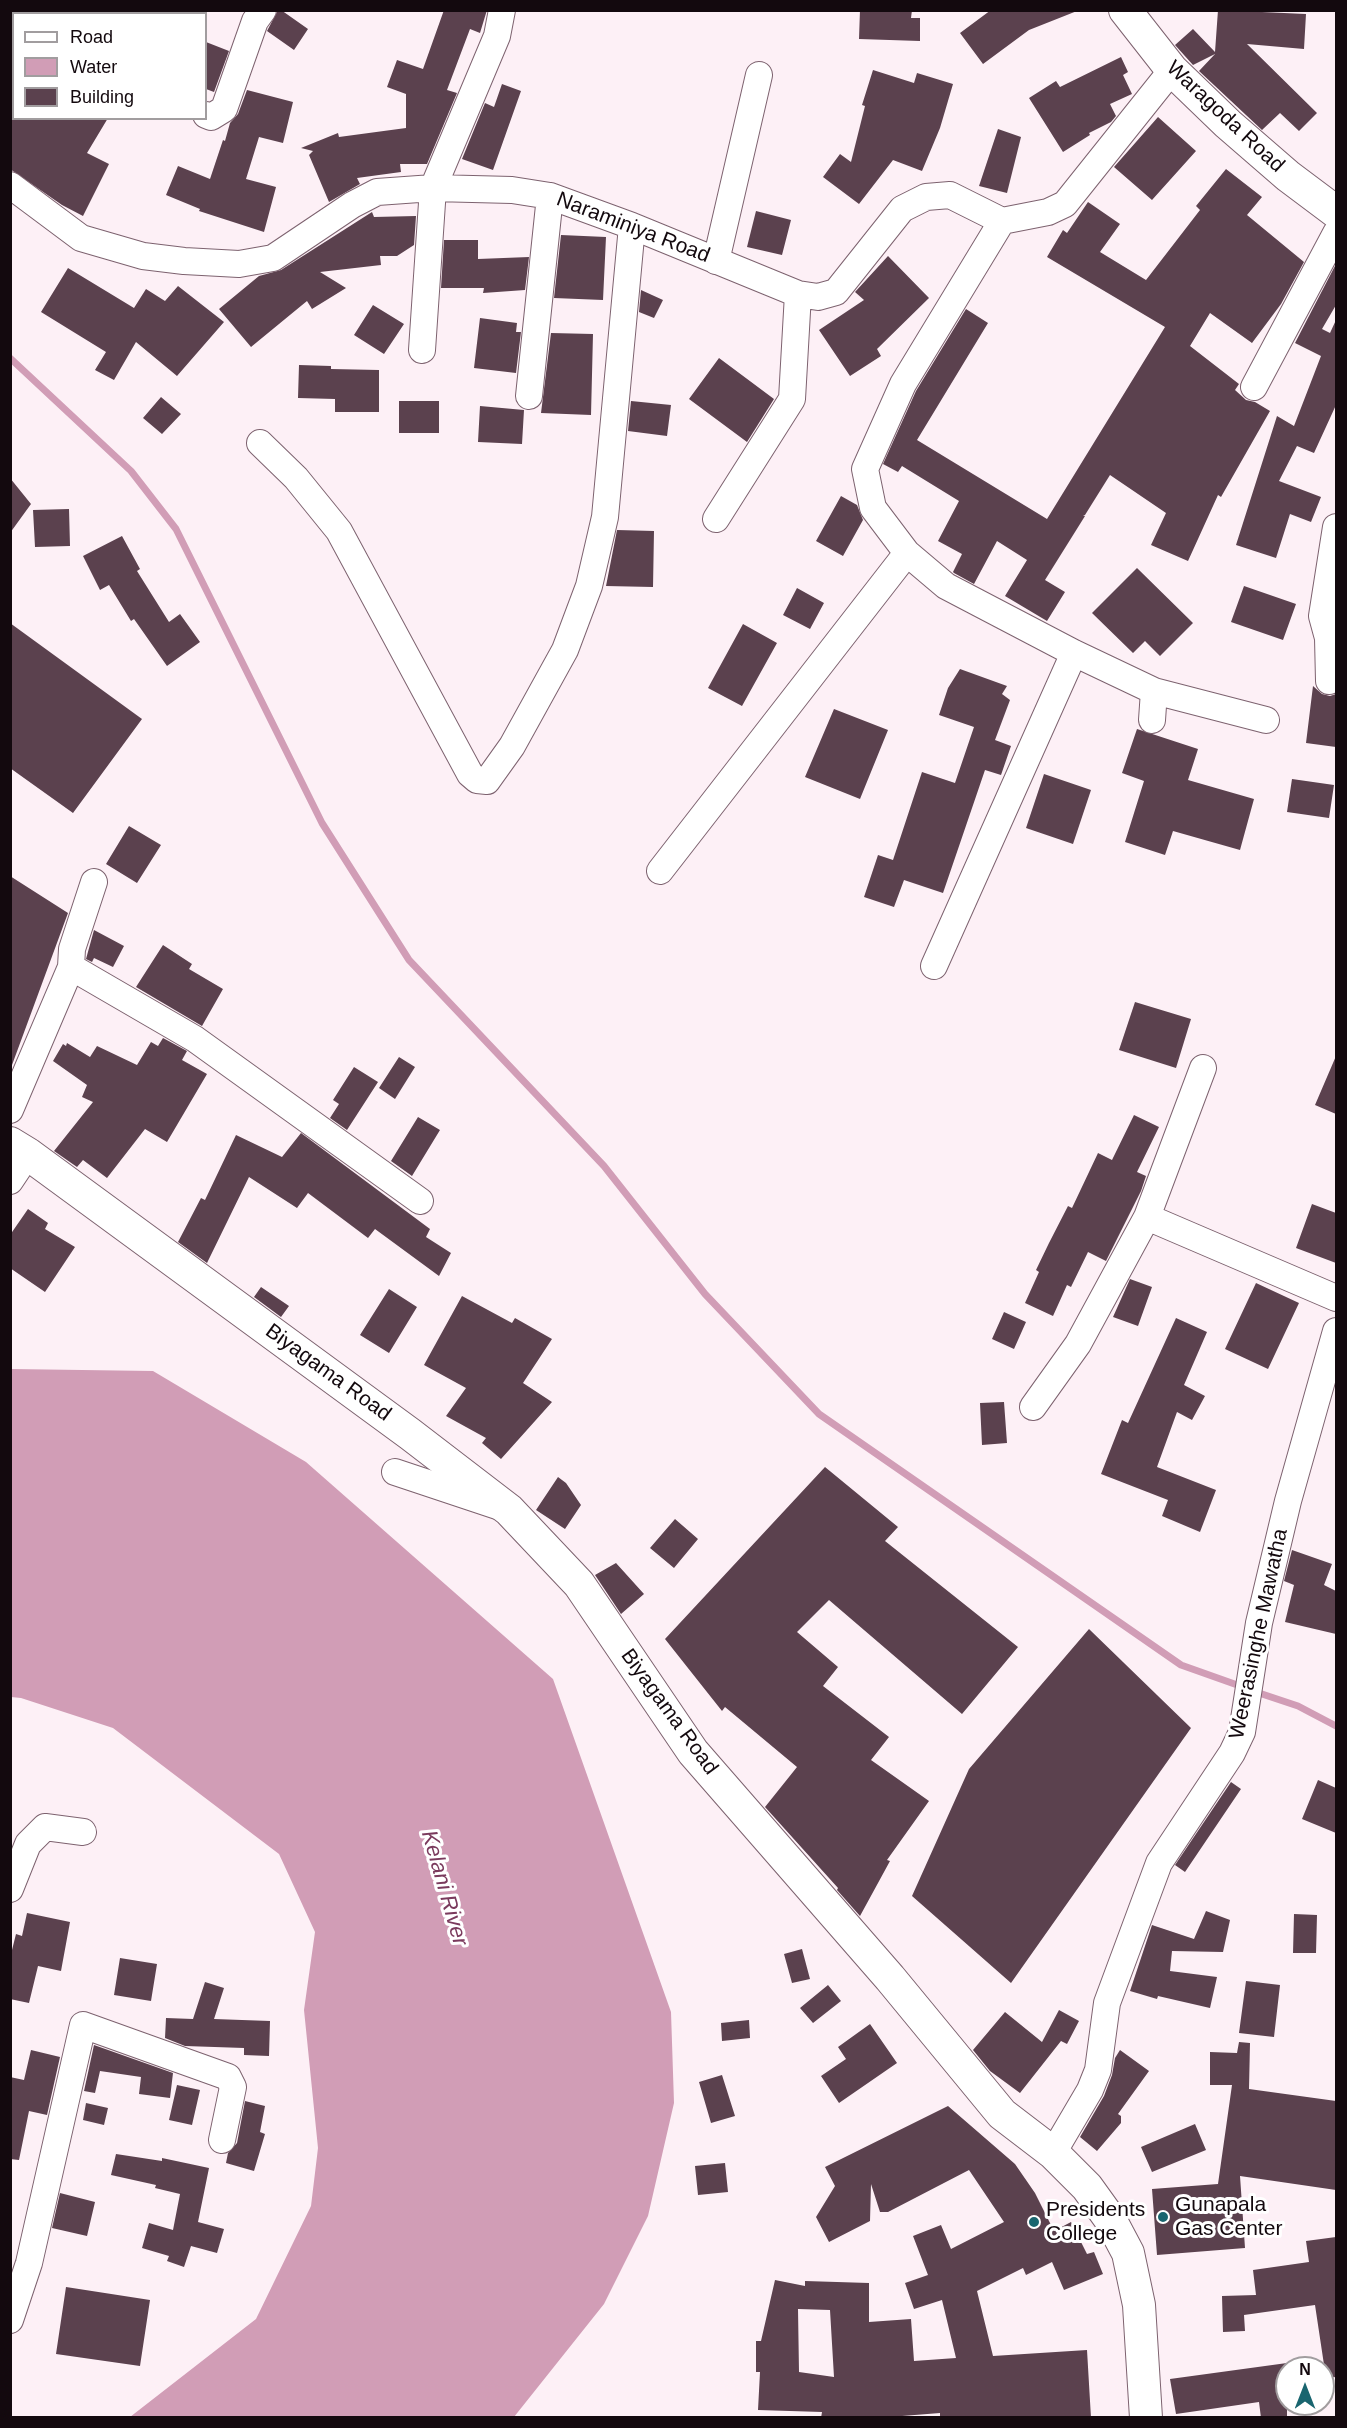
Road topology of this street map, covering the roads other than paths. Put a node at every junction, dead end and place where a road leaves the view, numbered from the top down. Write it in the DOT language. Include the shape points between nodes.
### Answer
graph roads {
  1 [pos="263,10"];
  2 [pos="502,10"];
  3 [pos="1125,10"];
  4 [pos="1172,70"];
  5 [pos="759,75"];
  6 [pos="207,115"];
  7 [pos="10,185"];
  8 [pos="433,188"];
  9 [pos="550,196"];
  10 [pos="1336,212"];
  11 [pos="1002,221"];
  12 [pos="632,226"];
  13 [pos="1336,233"];
  14 [pos="716,261"];
  15 [pos="798,294"];
  16 [pos="422,350"];
  17 [pos="1254,387"];
  18 [pos="529,396"];
  19 [pos="260,443"];
  20 [pos="716,519"];
  21 [pos="1336,527"];
  22 [pos="907,553"];
  23 [pos="1332,641"];
  24 [pos="1074,653"];
  25 [pos="1329,681"];
  26 [pos="1154,691"];
  27 [pos="1152,720"];
  28 [pos="1266,720"];
  29 [pos="660,871"];
  30 [pos="94,882"];
  31 [pos="934,966"];
  32 [pos="71,967"];
  33 [pos="1203,1068"];
  34 [pos="10,1110"];
  35 [pos="19,1149"];
  36 [pos="10,1181"];
  37 [pos="420,1202"];
  38 [pos="1147,1217"];
  39 [pos="1336,1298"];
  40 [pos="1336,1331"];
  41 [pos="1033,1407"];
  42 [pos="395,1472"];
  43 [pos="509,1510"];
  44 [pos="82,1832"];
  45 [pos="10,1889"];
  46 [pos="222,2140"];
  47 [pos="1053,2152"];
  48 [pos="10,2320"];
  49 [pos="1146,2418"];
  1 -- 6 [label="street" via="255,21 225,109"];
  2 -- 8 [label="street" via="497,36"];
  3 -- 4 [label="main road, Waragoda Road"];
  4 -- 10 [label="main road, Waragoda Road" via="1228,124"];
  4 -- 11 [label="street" via="1065,204 1048,212"];
  5 -- 14 [label="street"];
  7 -- 8 [label="street, Naraminiya Road" via="81,238 143,256 239,264 273,258 377,192"];
  8 -- 9 [label="street, Naraminiya Road" via="512,190"];
  8 -- 16 [label="street"];
  9 -- 12 [label="street, Naraminiya Road"];
  9 -- 18 [label="street"];
  11 -- 15 [label="street, Naraminiya Road" via="950,195 926,197 902,209 836,292 819,297"];
  11 -- 22 [label="street" via="903,384 865,469 873,508"];
  12 -- 14 [label="street, Naraminiya Road"];
  12 -- 19 [label="street" via="605,517 589,586 565,650 512,746 487,781 470,774 339,531 296,478"];
  13 -- 17 [label="street"];
  14 -- 15 [label="street, Naraminiya Road"];
  15 -- 20 [label="street" via="792,399"];
  21 -- 23 [label="street" via="1322,616"];
  22 -- 24 [label="street" via="946,586"];
  22 -- 29 [label="street"];
  23 -- 25 [label="street"];
  24 -- 26 [label="street"];
  24 -- 31 [label="street"];
  26 -- 27 [label="street"];
  26 -- 28 [label="street"];
  30 -- 32 [label="street" via="72,949"];
  32 -- 34 [label="street"];
  32 -- 37 [label="street" via="195,1039"];
  33 -- 38 [label="street"];
  35 -- 36 [label="street"];
  35 -- 43 [label="main road, Biyagama Road"];
  38 -- 39 [label="street"];
  38 -- 41 [label="street" via="1078,1344"];
  40 -- 47 [label="street, Weerasinghe Mawatha" via="1288,1501 1259,1623 1242,1732 1159,1863 1107,2003 1098,2070"];
  42 -- 43 [label="street"];
  43 -- 47 [label="main road, Biyagama Road" via="579,1584 693,1752 890,1978 1002,2114"];
  44 -- 45 [label="street" via="45,1827 28,1844"];
  46 -- 48 [label="street" via="233,2087 228,2077 83,2025 29,2263"];
  47 -- 49 [label="main road, Biyagama Road" via="1087,2187 1110,2218 1128,2253 1139,2305"];
}
